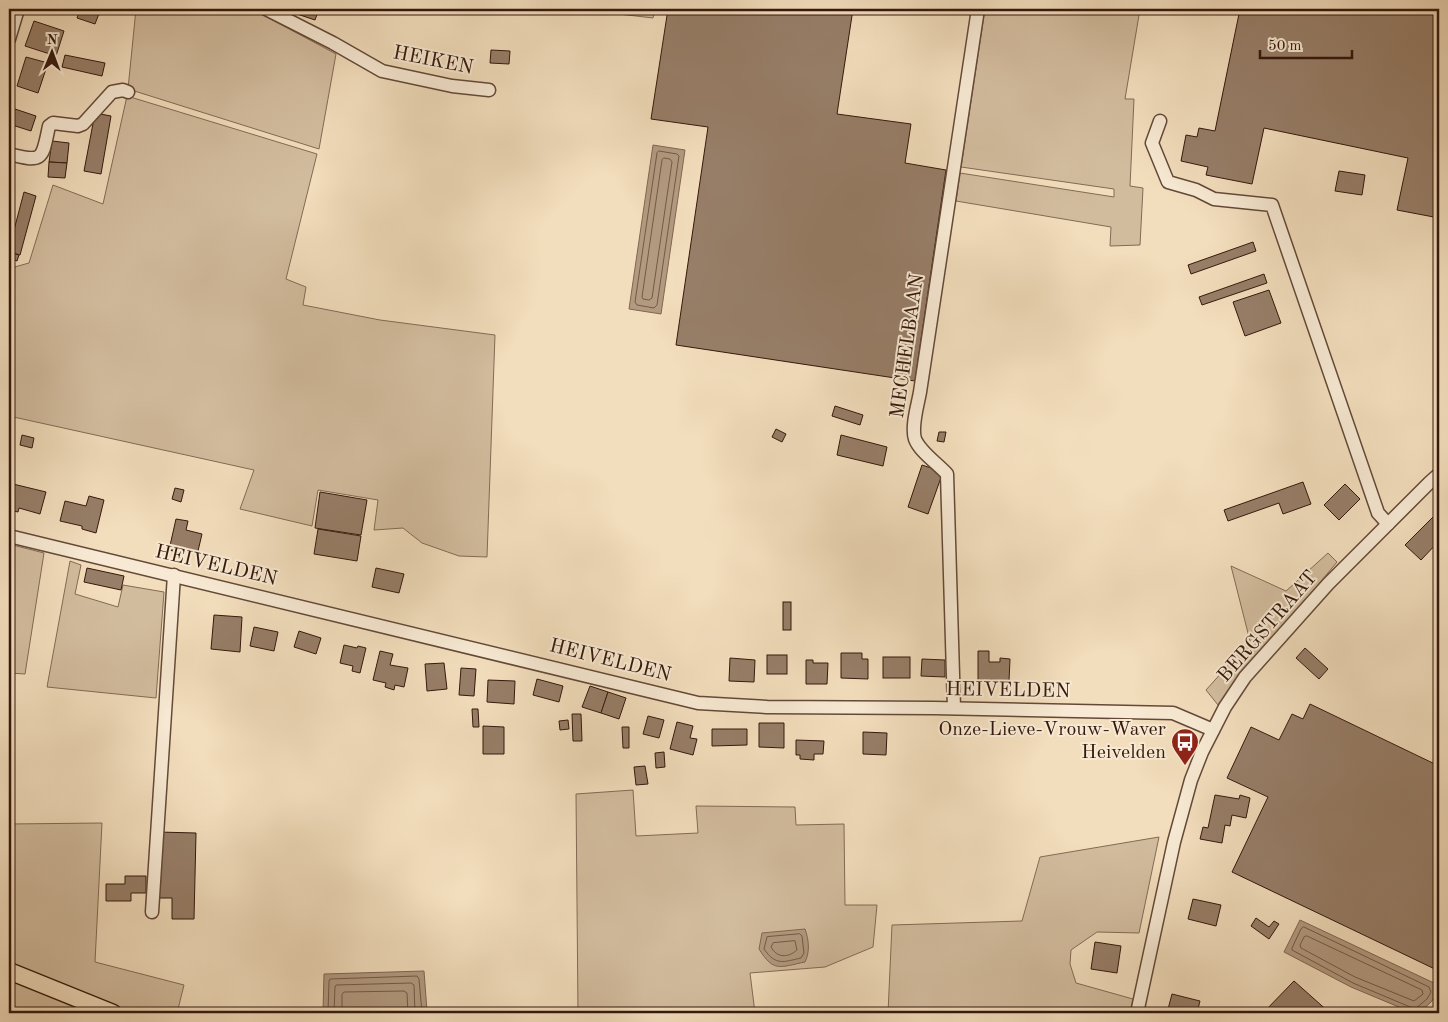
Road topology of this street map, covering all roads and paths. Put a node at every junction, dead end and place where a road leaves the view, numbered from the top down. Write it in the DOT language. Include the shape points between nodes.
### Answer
graph roads {
  1 [pos="18,9"];
  2 [pos="266,9"];
  3 [pos="978,9"];
  4 [pos="9,39"];
  5 [pos="489,90"];
  6 [pos="128,92"];
  7 [pos="1160,121"];
  8 [pos="9,154"];
  9 [pos="1439,474"];
  10 [pos="1388,524"];
  11 [pos="9,536"];
  12 [pos="174,575"];
  13 [pos="954,708"];
  14 [pos="1213,730"];
  15 [pos="152,912"];
  16 [pos="9,971"];
  17 [pos="113,1013"];
  18 [pos="1137,1013"];
  1 -- 4 [label="street"];
  2 -- 5 [label="street, HEIKEN" via="382,71 452,86"];
  3 -- 13 [label="street, MECHELBAAN" via="914,420 915,438 947,474"];
  6 -- 8 [label="street" via="112,92 83,124 52,123 43,153 36,159"];
  7 -- 10 [label="street" via="1152,143 1168,182 1214,199 1272,205 1378,513"];
  9 -- 10 [label="street, BERGSTRAAT"];
  10 -- 14 [label="street, BERGSTRAAT" via="1328,584 1245,677"];
  11 -- 12 [label="street, HEIVELDEN"];
  12 -- 13 [label="street, HEIVELDEN" via="698,702 767,707"];
  12 -- 15 [label="street"];
  13 -- 14 [label="street, HEIVELDEN" via="1173,713"];
  14 -- 18 [label="street, BERGSTRAAT" via="1190,780"];
  16 -- 17 [label="main road"];
}
